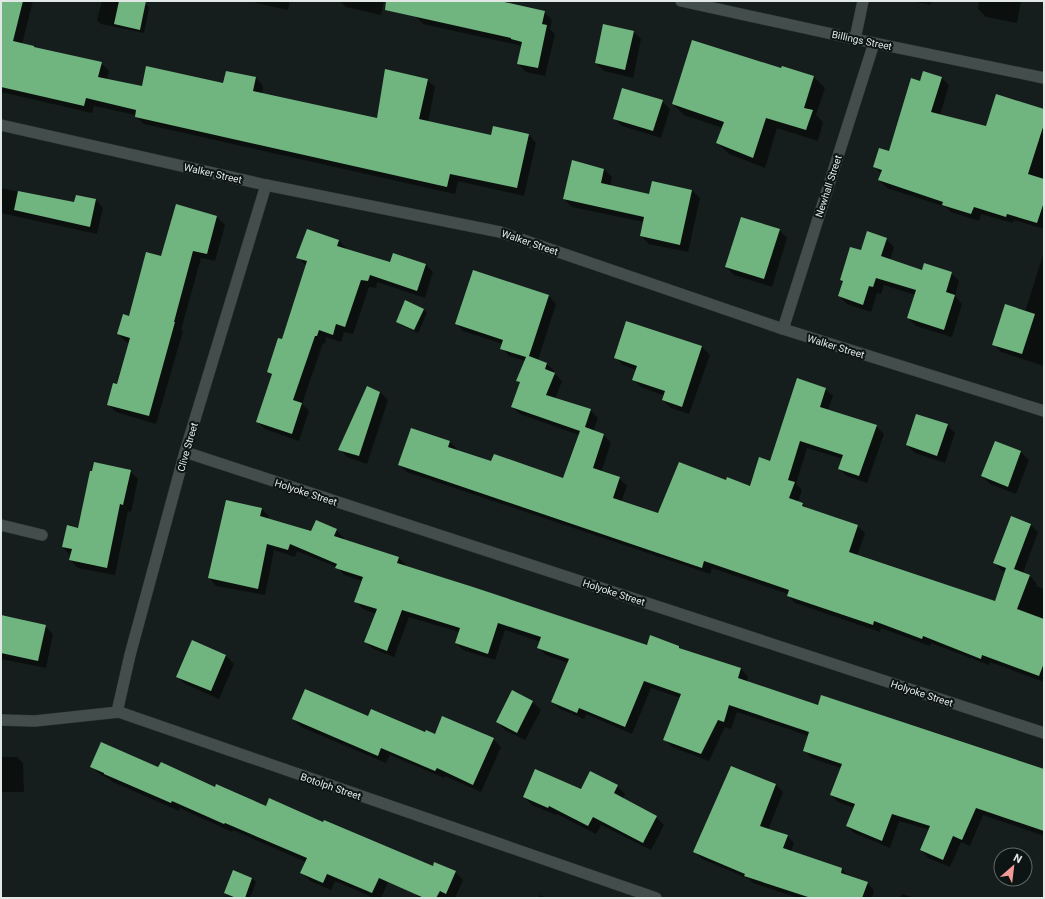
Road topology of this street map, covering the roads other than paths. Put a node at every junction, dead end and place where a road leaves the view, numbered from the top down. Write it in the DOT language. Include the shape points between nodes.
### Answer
graph roads {
  1 [pos="681,1"];
  2 [pos="863,1"];
  3 [pos="854,39"];
  4 [pos="874,43"];
  5 [pos="1044,78"];
  6 [pos="1,125"];
  7 [pos="266,185"];
  8 [pos="783,329"];
  9 [pos="1044,411"];
  10 [pos="185,452"];
  11 [pos="1,526"];
  12 [pos="42,535"];
  13 [pos="117,712"];
  14 [pos="1,720"];
  15 [pos="1044,733"];
  16 [pos="656,898"];
  1 -- 3 [label="street, Billings Street"];
  2 -- 3 [label="street"];
  3 -- 4 [label="street, Billings Street"];
  4 -- 5 [label="street, Billings Street"];
  4 -- 8 [label="street, Newhall Street"];
  6 -- 7 [label="street, Walker Street"];
  7 -- 8 [label="street, Walker Street" via="500,232"];
  7 -- 10 [label="street, Clive Street"];
  8 -- 9 [label="street, Walker Street"];
  10 -- 13 [label="street, Clive Street"];
  10 -- 15 [label="street, Holyoke Street"];
  11 -- 12 [label="street"];
  13 -- 14 [label="street, Botolph Street" via="35,721"];
  13 -- 16 [label="street, Botolph Street"];
}
